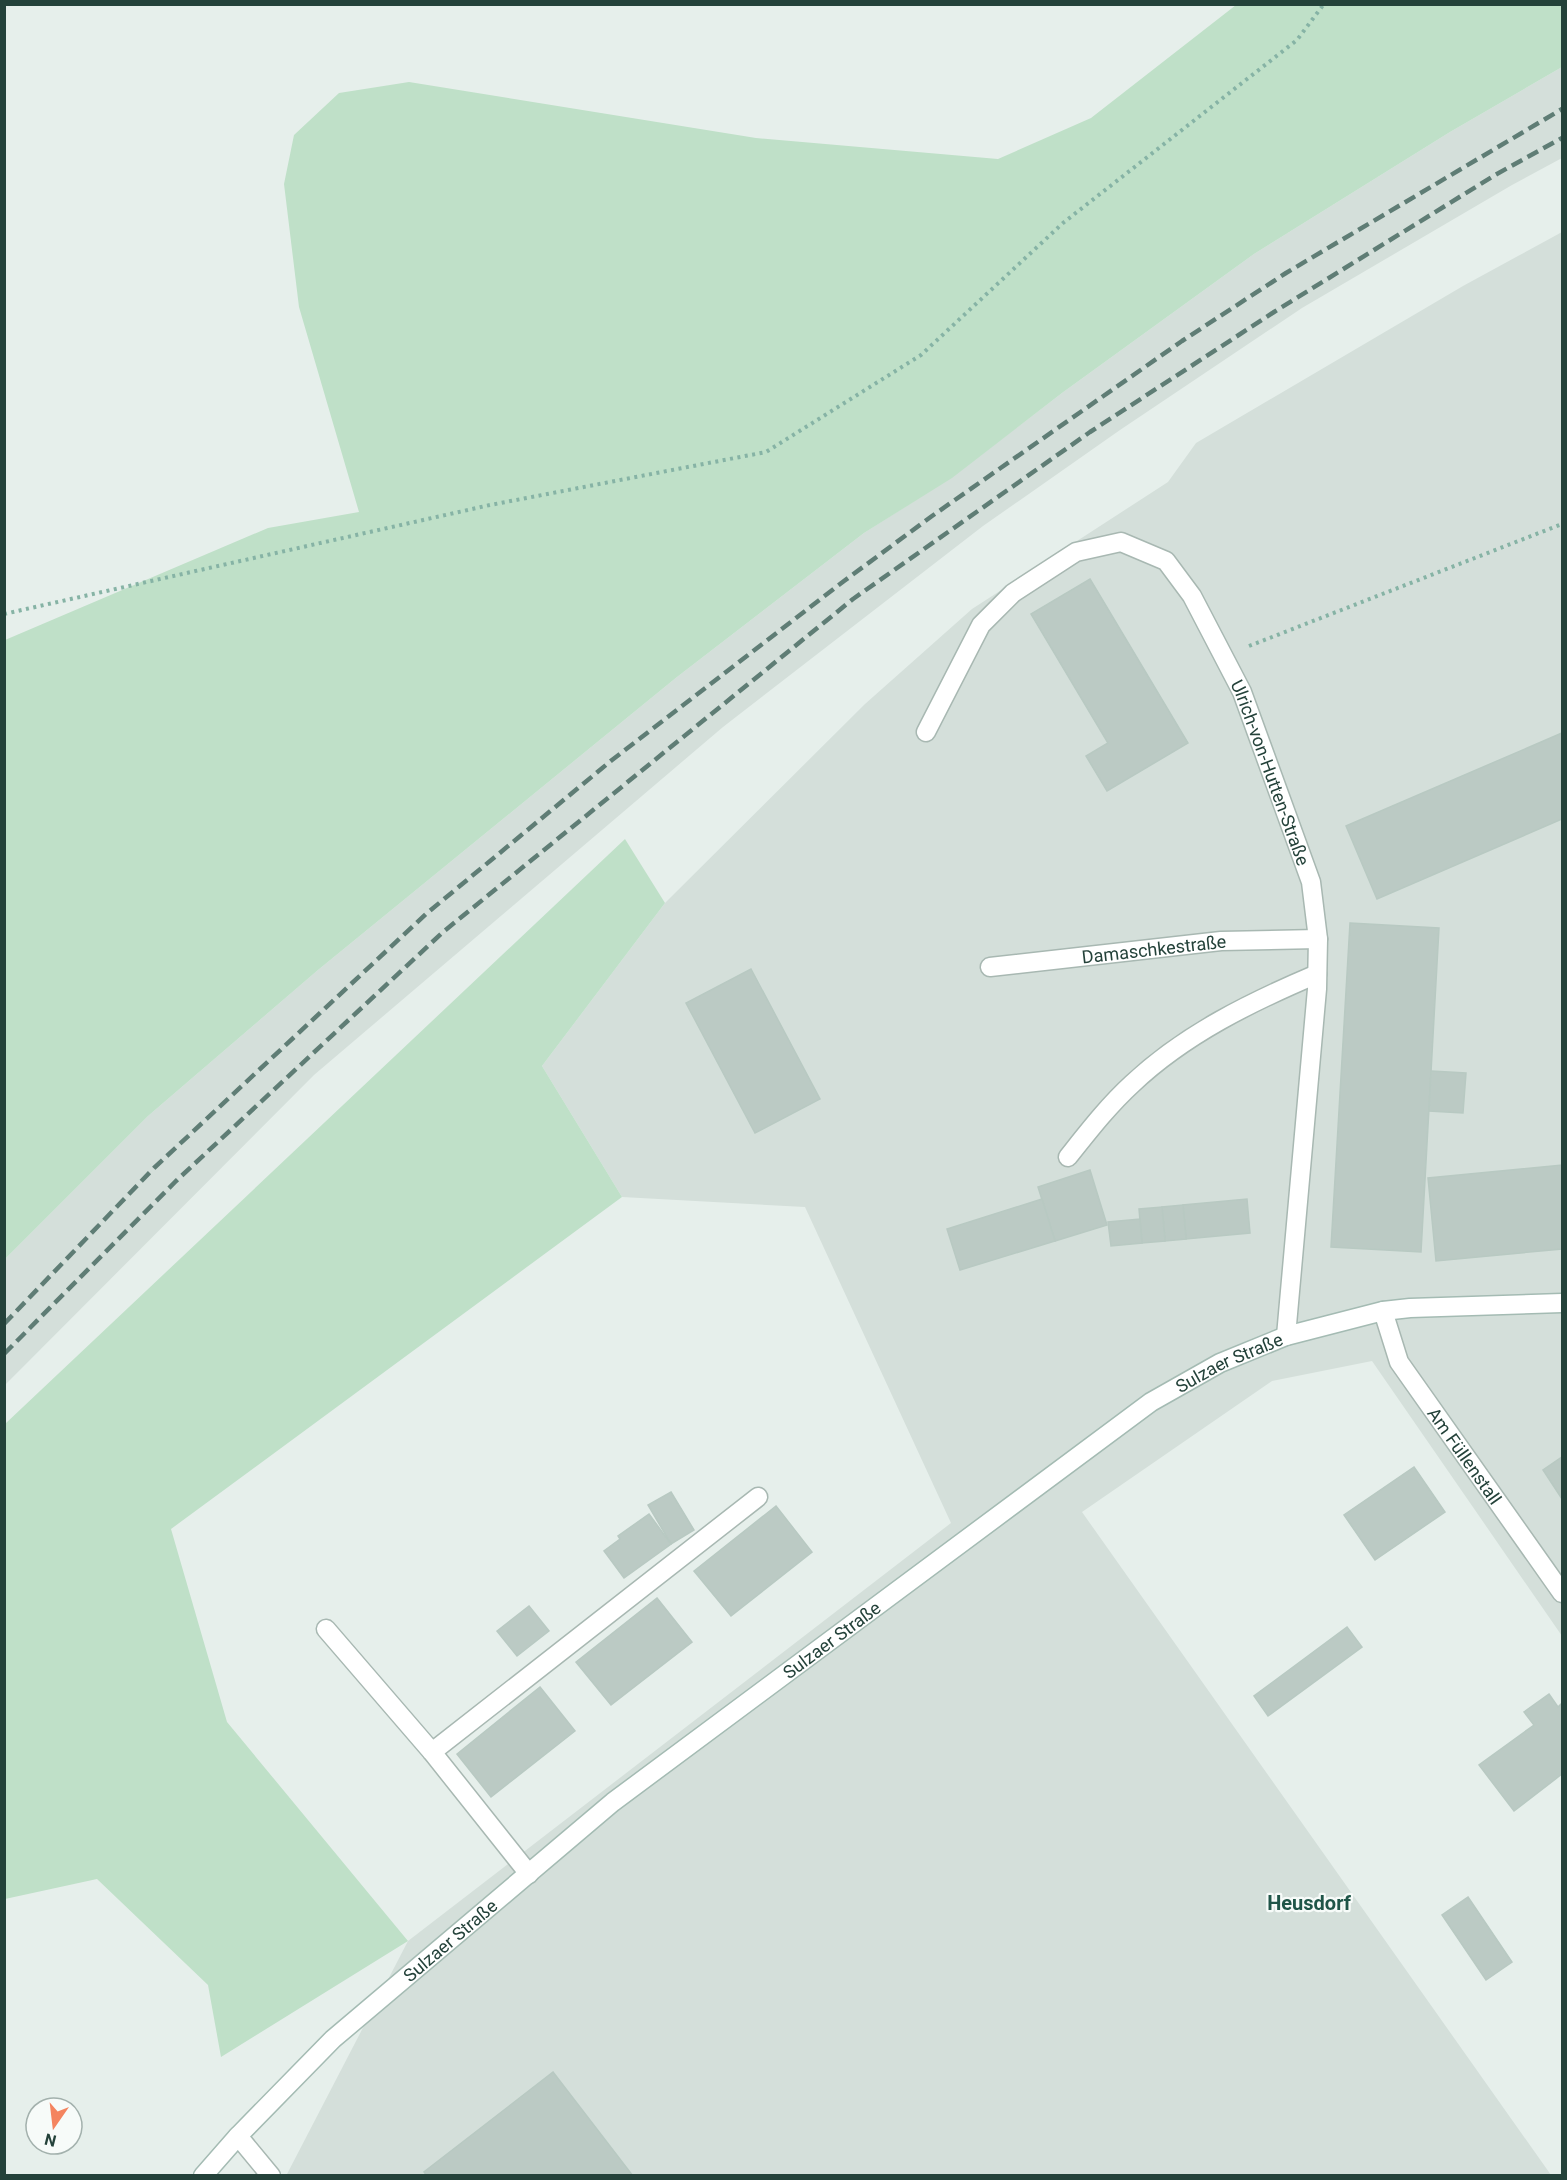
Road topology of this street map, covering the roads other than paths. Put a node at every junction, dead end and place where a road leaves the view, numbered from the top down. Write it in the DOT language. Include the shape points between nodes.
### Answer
graph roads {
  1 [pos="926,732"];
  2 [pos="1318,939"];
  3 [pos="990,967"];
  4 [pos="1317,974"];
  5 [pos="1068,1157"];
  6 [pos="1563,1303"];
  7 [pos="1383,1311"];
  8 [pos="1286,1336"];
  9 [pos="758,1497"];
  10 [pos="1563,1593"];
  11 [pos="326,1629"];
  12 [pos="432,1752"];
  13 [pos="529,1874"];
  14 [pos="238,2136"];
  15 [pos="203,2175"];
  16 [pos="271,2175"];
  1 -- 2 [label="main road, Ulrich-von-Hutten-Straße" via="981,625 1013,593 1076,552 1121,542 1166,561 1192,596 1242,692 1311,882"];
  2 -- 3 [label="main road, Damaschkestraße" via="1221,941"];
  2 -- 4 [label="main road, Ulrich-von-Hutten-Straße"];
  4 -- 5 [label="main road" via="1241,1009 1168,1054 1132,1083"];
  4 -- 8 [label="main road, Ulrich-von-Hutten-Straße"];
  6 -- 7 [label="main road, Sulzaer Straße"];
  7 -- 8 [label="main road, Sulzaer Straße"];
  7 -- 10 [label="main road, Am Füllenstall" via="1399,1362"];
  8 -- 13 [label="main road, Sulzaer Straße" via="1220,1363 1151,1402 613,1802"];
  9 -- 12 [label="main road"];
  11 -- 12 [label="main road"];
  12 -- 13 [label="main road"];
  13 -- 14 [label="main road, Sulzaer Straße" via="333,2039"];
  14 -- 15 [label="main road, Sulzaer Straße"];
  14 -- 16 [label="main road"];
}
